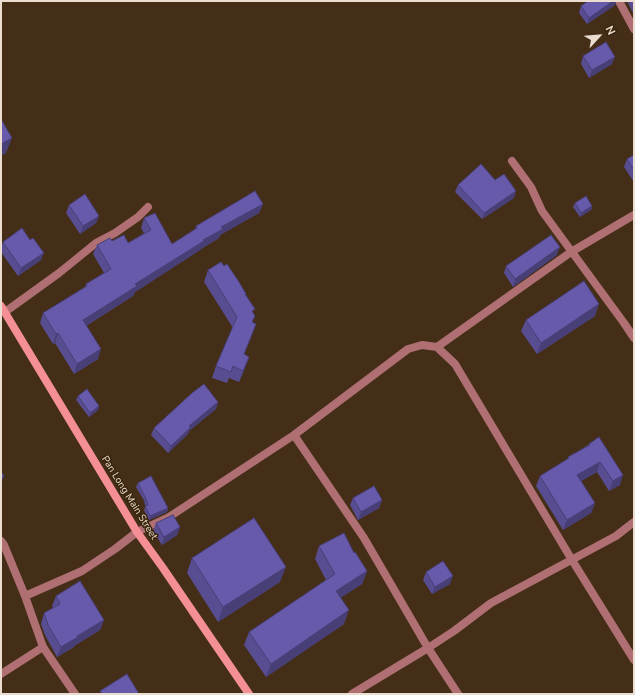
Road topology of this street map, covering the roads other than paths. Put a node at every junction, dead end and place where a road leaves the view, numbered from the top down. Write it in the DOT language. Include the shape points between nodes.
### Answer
graph roads {
  1 [pos="619,1"];
  2 [pos="634,29"];
  3 [pos="512,161"];
  4 [pos="148,207"];
  5 [pos="634,215"];
  6 [pos="571,252"];
  7 [pos="3,309"];
  8 [pos="634,338"];
  9 [pos="437,347"];
  10 [pos="294,435"];
  11 [pos="634,522"];
  12 [pos="137,532"];
  13 [pos="1,542"];
  14 [pos="572,560"];
  15 [pos="25,596"];
  16 [pos="43,647"];
  17 [pos="428,648"];
  18 [pos="634,660"];
  19 [pos="1,674"];
  20 [pos="75,694"];
  21 [pos="249,694"];
  22 [pos="352,694"];
  23 [pos="458,694"];
  1 -- 2 [label="street"];
  3 -- 6 [label="street" via="531,187 542,211"];
  4 -- 7 [label="street" via="138,217 96,243 59,273"];
  5 -- 6 [label="street"];
  6 -- 8 [label="street"];
  6 -- 9 [label="street"];
  7 -- 12 [label="street, Pan Long Main Street"];
  9 -- 10 [label="street" via="422,345 408,349"];
  9 -- 14 [label="street" via="455,364"];
  10 -- 12 [label="street" via="169,517"];
  10 -- 17 [label="street" via="364,538"];
  11 -- 14 [label="street" via="616,536"];
  12 -- 15 [label="street" via="82,571"];
  12 -- 21 [label="street, Pan Long Main Street"];
  13 -- 15 [label="street"];
  14 -- 17 [label="street" via="491,603 454,632"];
  14 -- 18 [label="street"];
  15 -- 16 [label="street"];
  16 -- 19 [label="street"];
  16 -- 20 [label="street"];
  17 -- 22 [label="street"];
  17 -- 23 [label="street"];
}
